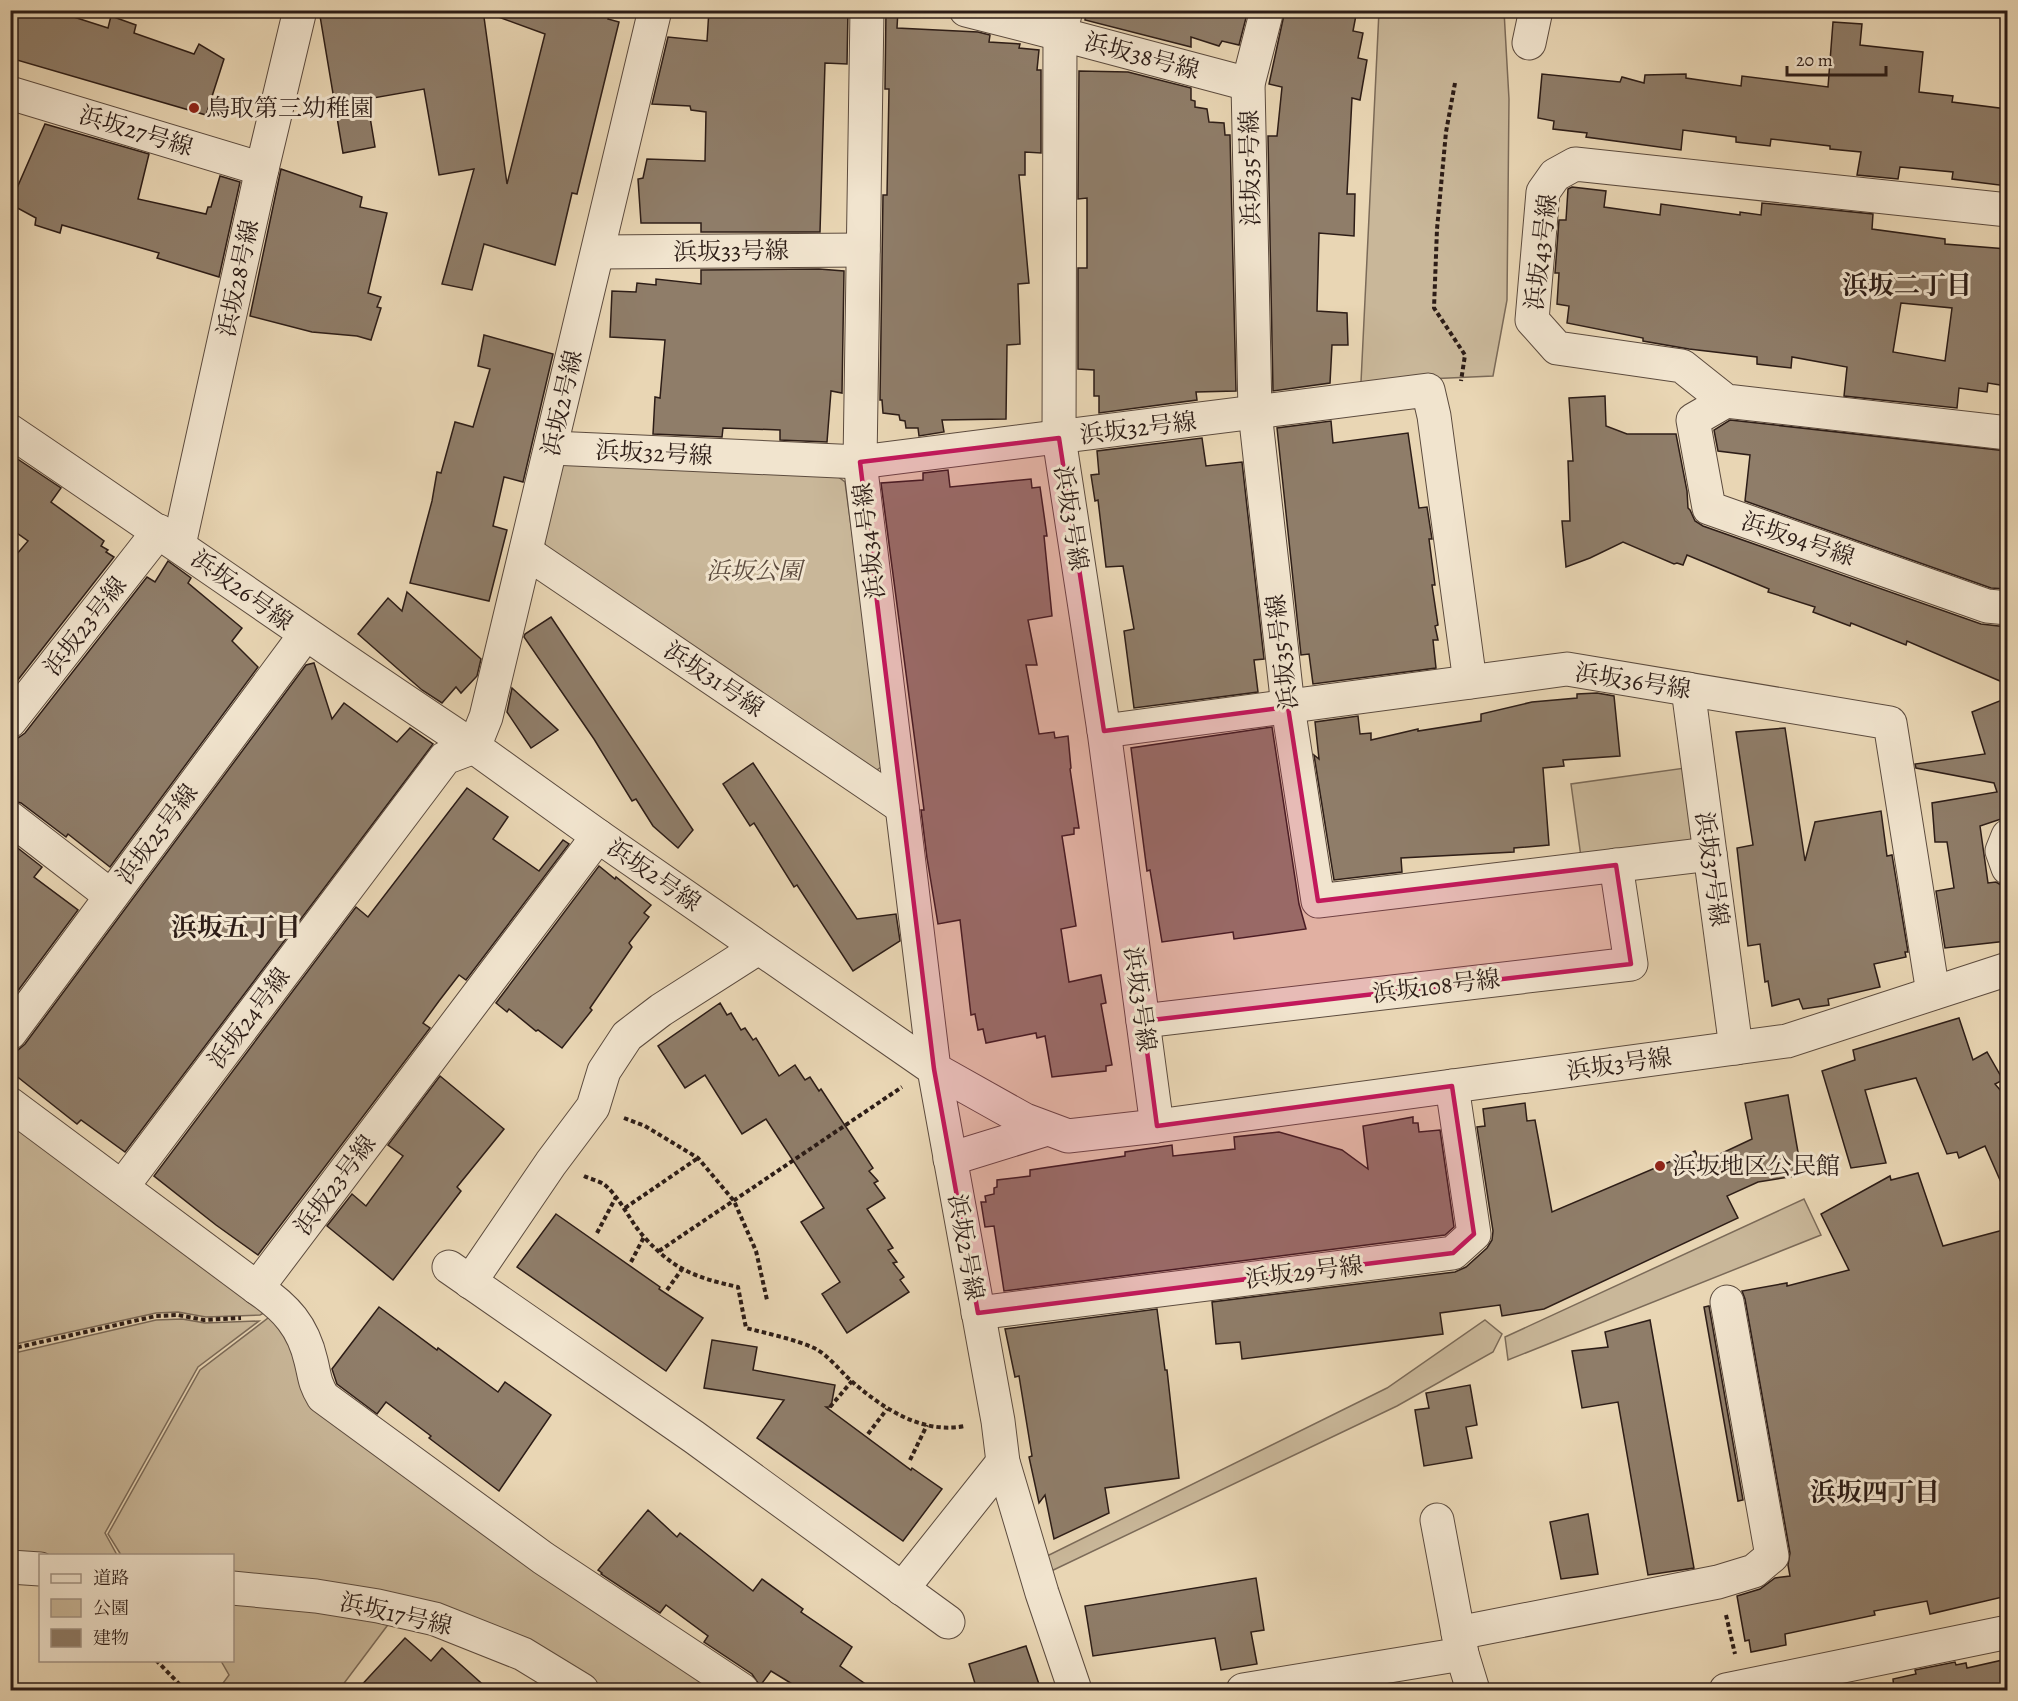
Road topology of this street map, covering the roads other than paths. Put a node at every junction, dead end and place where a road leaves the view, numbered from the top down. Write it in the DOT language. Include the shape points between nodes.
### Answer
graph roads {
  1 [pos="300,10"];
  2 [pos="655,10"];
  3 [pos="867,10"];
  4 [pos="966,10"];
  5 [pos="1267,10"];
  6 [pos="1536,10"];
  7 [pos="1063,22"];
  8 [pos="1529,43"];
  9 [pos="1248,84"];
  10 [pos="10,93"];
  11 [pos="262,169"];
  12 [pos="2007,210"];
  13 [pos="863,250"];
  14 [pos="598,252"];
  15 [pos="1726,401"];
  16 [pos="1255,412"];
  17 [pos="10,431"];
  18 [pos="2007,433"];
  19 [pos="1059,438"];
  20 [pos="552,448"];
  21 [pos="860,462"];
  22 [pos="169,538"];
  23 [pos="526,552"];
  24 [pos="2007,608"];
  25 [pos="305,635"];
  26 [pos="1470,682"];
  27 [pos="1688,689"];
  28 [pos="1288,706"];
  29 [pos="10,721"];
  30 [pos="1104,731"];
  31 [pos="474,747"];
  32 [pos="902,807"];
  33 [pos="10,818"];
  34 [pos="598,836"];
  35 [pos="2007,836"];
  36 [pos="1710,854"];
  37 [pos="1616,865"];
  38 [pos="2007,868"];
  39 [pos="111,896"];
  40 [pos="758,948"];
  41 [pos="2007,969"];
  42 [pos="1933,993"];
  43 [pos="1143,1021"];
  44 [pos="10,1033"];
  45 [pos="1736,1048"];
  46 [pos="920,1076"];
  47 [pos="1452,1086"];
  48 [pos="10,1104"];
  49 [pos="1157,1126"];
  50 [pos="1047,1129"];
  51 [pos="950,1159"];
  52 [pos="122,1187"];
  53 [pos="268,1295"];
  54 [pos="1727,1302"];
  55 [pos="978,1313"];
  56 [pos="1003,1462"];
  57 [pos="1437,1521"];
  58 [pos="10,1567"];
  59 [pos="39,1569"];
  60 [pos="234,1588"];
  61 [pos="902,1589"];
  62 [pos="948,1622"];
  63 [pos="2007,1632"];
  64 [pos="1460,1643"];
  65 [pos="1736,1689"];
  66 [pos="582,1690"];
  67 [pos="742,1690"];
  68 [pos="1076,1690"];
  69 [pos="1243,1690"];
  70 [pos="1473,1690"];
  1 -- 11 [label="street, 浜坂28号線"];
  2 -- 14 [label="street, 浜坂2号線"];
  3 -- 13 [label="street, 浜坂34号線"];
  4 -- 7 [label="street, 浜坂38号線"];
  5 -- 9 [label="street, 浜坂35号線"];
  6 -- 8 [label="street"];
  7 -- 9 [label="street, 浜坂38号線"];
  7 -- 19 [label="street, 浜坂3号線"];
  9 -- 16 [label="street, 浜坂35号線"];
  10 -- 11 [label="street, 浜坂27号線"];
  11 -- 22 [label="street, 浜坂28号線"];
  12 -- 15 [label="street, 浜坂43号線" via="1575,164 1555,175 1543,192 1532,320 1557,348 1682,366"];
  13 -- 14 [label="street, 浜坂33号線"];
  13 -- 21 [label="street, 浜坂34号線"];
  14 -- 20 [label="street, 浜坂2号線"];
  15 -- 18 [label="street"];
  15 -- 24 [label="street, 浜坂94号線" via="1693,420 1709,508 1987,606"];
  16 -- 19 [label="street, 浜坂32号線"];
  16 -- 26 [label="street, 浜坂32号線" via="1428,390"];
  16 -- 28 [label="street, 浜坂35号線"];
  17 -- 22 [label="street, 浜坂26号線"];
  19 -- 21 [label="street, 浜坂32号線"];
  19 -- 30 [label="street, 浜坂3号線"];
  20 -- 21 [label="street, 浜坂32号線"];
  20 -- 23 [label="street, 浜坂2号線"];
  21 -- 32 [label="street, 浜坂34号線"];
  22 -- 25 [label="street, 浜坂26号線"];
  22 -- 29 [label="street, 浜坂23号線"];
  23 -- 31 [label="street, 浜坂2号線" via="486,717"];
  23 -- 32 [label="street, 浜坂31号線"];
  25 -- 31 [label="street, 浜坂26号線"];
  25 -- 39 [label="street, 浜坂25号線"];
  26 -- 27 [label="street, 浜坂36号線" via="1566,669"];
  26 -- 28 [label="street, 浜坂36号線"];
  27 -- 36 [label="street, 浜坂37号線"];
  27 -- 42 [label="street, 浜坂36号線" via="1890,723"];
  28 -- 30 [label="street, 浜坂36号線"];
  28 -- 37 [label="street, 浜坂35号線" via="1318,901"];
  30 -- 43 [label="street, 浜坂3号線"];
  31 -- 34 [label="street, 浜坂2号線"];
  31 -- 52 [label="street, 浜坂24号線" via="445,758"];
  32 -- 46 [label="street, 浜坂34号線"];
  33 -- 39 [label="street"];
  34 -- 40 [label="street, 浜坂2号線"];
  34 -- 53 [label="street, 浜坂23号線"];
  35 -- 38 [label="street" via="2002,851"];
  36 -- 37 [label="street, 浜坂35号線"];
  36 -- 45 [label="street, 浜坂37号線"];
  37 -- 43 [label="street, 浜坂108号線" via="1631,964"];
  39 -- 44 [label="street, 浜坂25号線"];
  40 -- 46 [label="street, 浜坂2号線"];
  40 -- 61 [label="street" via="627,1036 604,1071 593,1107 460,1274 694,1437"];
  41 -- 42 [label="street, 浜坂3号線"];
  42 -- 45 [label="street, 浜坂3号線" via="1787,1041"];
  43 -- 49 [label="street, 浜坂3号線"];
  45 -- 47 [label="street, 浜坂3号線"];
  46 -- 50 [label="street"];
  46 -- 51 [label="street, 浜坂2号線"];
  47 -- 49 [label="street, 浜坂3号線"];
  47 -- 55 [label="street, 浜坂29号線" via="1474,1234 1453,1253"];
  48 -- 52 [label="street"];
  49 -- 50 [label="street" via="1068,1136"];
  50 -- 51 [label="street"];
  51 -- 55 [label="street, 浜坂2号線"];
  52 -- 53 [label="street"];
  53 -- 67 [label="street" via="298,1327 312,1363 314,1382 323,1397 543,1558"];
  54 -- 64 [label="street" via="1772,1556 1754,1571 1718,1582"];
  55 -- 56 [label="street, 浜坂2号線"];
  56 -- 61 [label="street"];
  56 -- 68 [label="street, 浜坂2号線"];
  57 -- 64 [label="street"];
  58 -- 59 [label="street"];
  60 -- 66 [label="street, 浜坂17号線" via="316,1596 435,1619 523,1654"];
  61 -- 62 [label="street"];
  63 -- 65 [label="street"];
  64 -- 69 [label="street"];
  64 -- 70 [label="street"];
}
